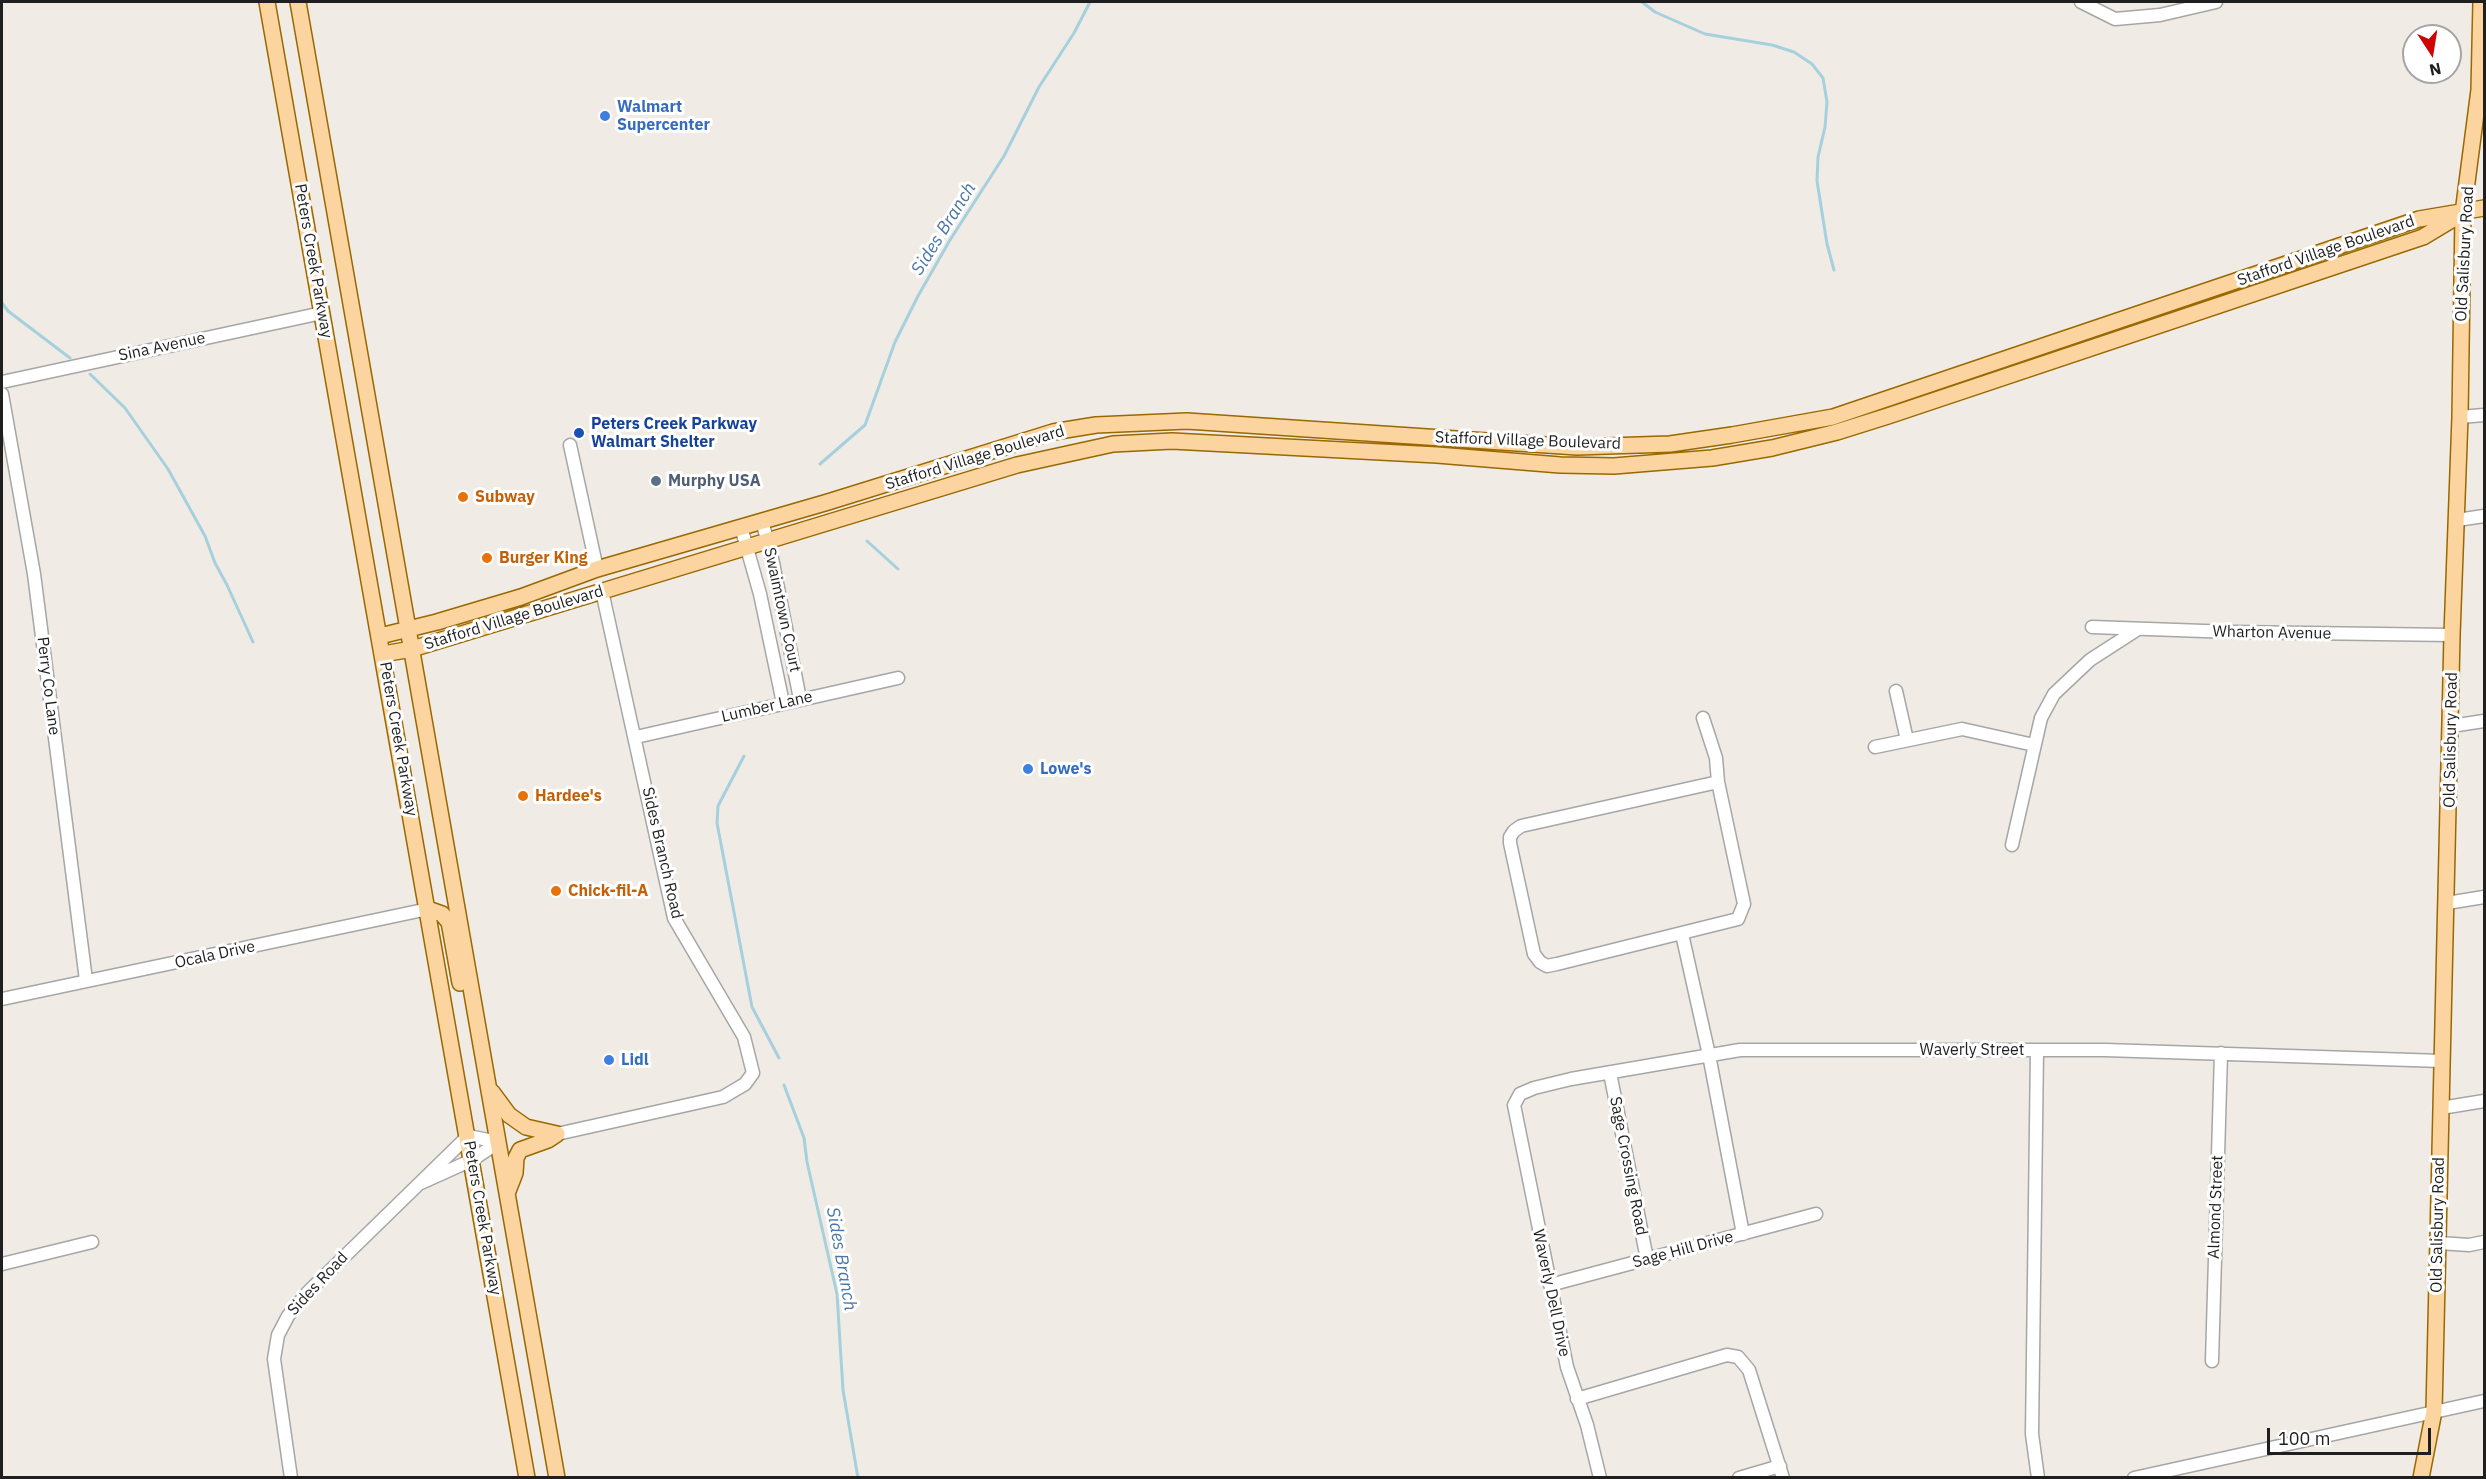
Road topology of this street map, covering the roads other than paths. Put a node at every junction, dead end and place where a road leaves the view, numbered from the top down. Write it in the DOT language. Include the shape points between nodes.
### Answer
graph roads {
  1 [pos="267,2"];
  2 [pos="298,2"];
  3 [pos="2081,2"];
  4 [pos="2216,2"];
  5 [pos="2481,2"];
  6 [pos="2484,208"];
  7 [pos="2463,213"];
  8 [pos="322,313"];
  9 [pos="2,382"];
  10 [pos="2,394"];
  11 [pos="2484,414"];
  12 [pos="2460,417"];
  13 [pos="570,445"];
  14 [pos="2484,516"];
  15 [pos="2457,520"];
  16 [pos="762,521"];
  17 [pos="741,527"];
  18 [pos="768,542"];
  19 [pos="746,548"];
  20 [pos="597,569"];
  21 [pos="602,591"];
  22 [pos="785,621"];
  23 [pos="766,625"];
  24 [pos="2092,627"];
  25 [pos="409,629"];
  26 [pos="2139,629"];
  27 [pos="2452,635"];
  28 [pos="380,636"];
  29 [pos="412,649"];
  30 [pos="383,654"];
  31 [pos="898,678"];
  32 [pos="1896,691"];
  33 [pos="800,699"];
  34 [pos="783,703"];
  35 [pos="1703,718"];
  36 [pos="2484,721"];
  37 [pos="2451,726"];
  38 [pos="636,737"];
  39 [pos="1907,740"];
  40 [pos="2034,745"];
  41 [pos="1875,747"];
  42 [pos="1718,782"];
  43 [pos="2012,844"];
  44 [pos="2484,897"];
  45 [pos="2447,903"];
  46 [pos="428,909"];
  47 [pos="1682,934"];
  48 [pos="86,980"];
  49 [pos="2,999"];
  50 [pos="479,1033"];
  51 [pos="2037,1050"];
  52 [pos="2221,1053"];
  53 [pos="1709,1055"];
  54 [pos="2442,1061"];
  55 [pos="1610,1072"];
  56 [pos="489,1087"];
  57 [pos="2484,1101"];
  58 [pos="1514,1105"];
  59 [pos="2441,1108"];
  60 [pos="557,1134"];
  61 [pos="468,1136"];
  62 [pos="499,1143"];
  63 [pos="472,1160"];
  64 [pos="415,1186"];
  65 [pos="507,1191"];
  66 [pos="1816,1214"];
  67 [pos="1743,1233"];
  68 [pos="92,1242"];
  69 [pos="2484,1242"];
  70 [pos="2439,1243"];
  71 [pos="1647,1259"];
  72 [pos="2,1264"];
  73 [pos="1550,1285"];
  74 [pos="2212,1361"];
  75 [pos="1578,1399"];
  76 [pos="2484,1401"];
  77 [pos="2434,1411"];
  78 [pos="1782,1472"];
  79 [pos="291,1478"];
  80 [pos="527,1478"];
  81 [pos="557,1478"];
  82 [pos="1600,1478"];
  83 [pos="1739,1478"];
  84 [pos="2038,1478"];
  85 [pos="2134,1478"];
  86 [pos="2421,1478"];
  1 -- 8 [label="main road, Peters Creek Parkway"];
  2 -- 25 [label="main road, Peters Creek Parkway"];
  3 -- 4 [label="street" via="2115,19 2160,15"];
  5 -- 7 [label="main road, Old Salisbury Road" via="2480,90"];
  6 -- 7 [label="main road"];
  7 -- 12 [label="main road, Old Salisbury Road"];
  7 -- 16 [label="main road, Stafford Village Boulevard" via="2419,219 1833,417 1670,444 1577,447 1187,421 1130,422 1053,432"];
  7 -- 18 [label="main road, Stafford Village Boulevard" via="2423,237 1888,416 1772,448 1712,458 1614,466 1172,441 1113,444 1017,465"];
  8 -- 9 [label="street, Sina Avenue"];
  8 -- 28 [label="main road, Peters Creek Parkway"];
  10 -- 48 [label="street, Perry Co Lane" via="34,574"];
  11 -- 12 [label="street"];
  12 -- 15 [label="main road, Old Salisbury Road"];
  13 -- 20 [label="street"];
  14 -- 15 [label="street"];
  15 -- 27 [label="main road, Old Salisbury Road"];
  16 -- 17 [label="main road, Stafford Village Boulevard"];
  16 -- 18 [label="street, Swaimtown Court"];
  17 -- 19 [label="street, Swaimtown Court"];
  17 -- 20 [label="main road, Stafford Village Boulevard"];
  18 -- 19 [label="main road, Stafford Village Boulevard"];
  18 -- 22 [label="street, Swaimtown Court"];
  19 -- 21 [label="main road, Stafford Village Boulevard"];
  19 -- 23 [label="street, Swaimtown Court"];
  20 -- 25 [label="main road, Stafford Village Boulevard" via="521,597"];
  21 -- 29 [label="main road, Stafford Village Boulevard"];
  21 -- 38 [label="street, Sides Branch Road"];
  22 -- 23 [label="street"];
  22 -- 33 [label="street, Swaimtown Court"];
  23 -- 34 [label="street, Swaimtown Court"];
  24 -- 26 [label="street, Wharton Avenue"];
  25 -- 28 [label="main road, Stafford Village Boulevard"];
  25 -- 29 [label="main road, Peters Creek Parkway"];
  26 -- 27 [label="street, Wharton Avenue"];
  26 -- 40 [label="street" via="2090,660 2059,687 2041,718"];
  27 -- 37 [label="main road, Old Salisbury Road"];
  28 -- 30 [label="main road, Peters Creek Parkway"];
  29 -- 30 [label="main road, Stafford Village Boulevard"];
  29 -- 50 [label="main road, Peters Creek Parkway"];
  30 -- 46 [label="main road, Peters Creek Parkway"];
  31 -- 33 [label="street, Lumber Lane"];
  32 -- 39 [label="street"];
  33 -- 34 [label="street, Lumber Lane"];
  34 -- 38 [label="street, Lumber Lane"];
  35 -- 42 [label="street" via="1716,758"];
  36 -- 37 [label="street"];
  37 -- 45 [label="main road, Old Salisbury Road"];
  38 -- 60 [label="street, Sides Branch Road" via="674,918 744,1037 753,1073 745,1084 723,1097"];
  39 -- 40 [label="street" via="1962,729"];
  39 -- 41 [label="street"];
  40 -- 43 [label="street"];
  42 -- 47 [label="street" via="1744,904 1742,913 1738,919"];
  42 -- 47 [label="street" via="1521,826 1510,837 1534,954 1547,966"];
  44 -- 45 [label="street"];
  45 -- 54 [label="main road, Old Salisbury Road"];
  46 -- 48 [label="street, Ocala Drive"];
  46 -- 50 [label="main road" via="442,914 449,922 463,999"];
  46 -- 61 [label="main road, Peters Creek Parkway"];
  47 -- 53 [label="street"];
  48 -- 49 [label="street, Ocala Drive"];
  50 -- 56 [label="main road, Peters Creek Parkway"];
  51 -- 52 [label="street, Waverly Street"];
  51 -- 53 [label="street, Waverly Street" via="1790,1048"];
  51 -- 84 [label="street" via="2032,1434"];
  52 -- 54 [label="street, Waverly Street"];
  52 -- 74 [label="street, Almond Street"];
  53 -- 55 [label="street, Waverly Street"];
  53 -- 67 [label="street"];
  54 -- 59 [label="main road, Old Salisbury Road"];
  55 -- 58 [label="street, Waverly Street" via="1534,1088 1520,1094"];
  55 -- 71 [label="street, Sage Crossing Road"];
  56 -- 60 [label="main road" via="509,1114 526,1127"];
  56 -- 62 [label="main road, Peters Creek Parkway"];
  57 -- 59 [label="street"];
  58 -- 73 [label="street, Waverly Dell Drive"];
  59 -- 70 [label="main road, Old Salisbury Road"];
  60 -- 65 [label="main road" via="520,1150"];
  61 -- 62 [label="street"];
  61 -- 63 [label="main road, Peters Creek Parkway"];
  61 -- 64 [label="street, Sides Road"];
  62 -- 63 [label="street, Sides Road"];
  62 -- 65 [label="main road, Peters Creek Parkway"];
  63 -- 64 [label="street, Sides Road"];
  63 -- 80 [label="main road, Peters Creek Parkway"];
  64 -- 79 [label="street, Sides Road" via="308,1292 278,1335 274,1359 276,1384"];
  65 -- 81 [label="main road, Peters Creek Parkway"];
  66 -- 67 [label="street, Sage Hill Drive"];
  67 -- 71 [label="street, Sage Hill Drive"];
  68 -- 72 [label="street"];
  69 -- 70 [label="street"];
  70 -- 77 [label="main road, Old Salisbury Road"];
  71 -- 73 [label="street, Sage Hill Drive"];
  73 -- 75 [label="street, Waverly Dell Drive" via="1567,1368"];
  75 -- 78 [label="street" via="1727,1355 1738,1357 1749,1370"];
  75 -- 82 [label="street, Waverly Dell Drive"];
  76 -- 77 [label="street"];
  77 -- 85 [label="street"];
  77 -- 86 [label="main road, Old Salisbury Road"];
  78 -- 83 [label="street"];
}
